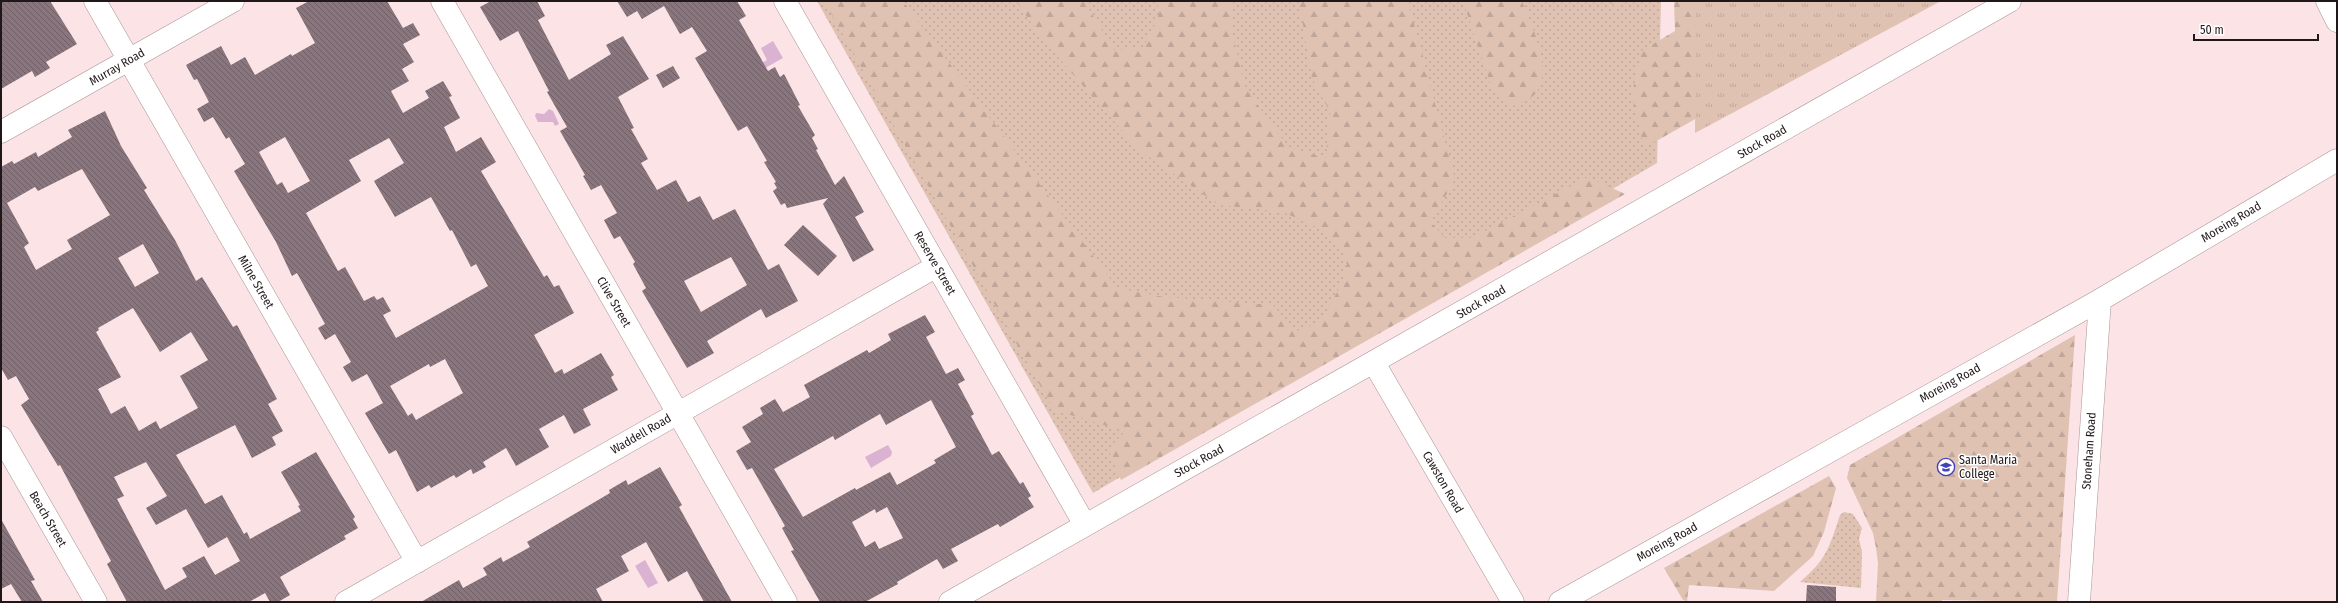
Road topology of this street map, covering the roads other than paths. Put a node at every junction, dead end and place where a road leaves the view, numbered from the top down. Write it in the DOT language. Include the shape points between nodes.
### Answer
graph roads {
  1 [pos="95,1"];
  2 [pos="233,1"];
  3 [pos="442,1"];
  4 [pos="785,1"];
  5 [pos="2010,1"];
  6 [pos="2327,1"];
  7 [pos="2337,21"];
  8 [pos="128,60"];
  9 [pos="1,132"];
  10 [pos="2337,160"];
  11 [pos="937,266"];
  12 [pos="2100,300"];
  13 [pos="1374,363"];
  14 [pos="677,413"];
  15 [pos="1,436"];
  16 [pos="1085,525"];
  17 [pos="417,562"];
  18 [pos="96,602"];
  19 [pos="346,602"];
  20 [pos="786,602"];
  21 [pos="950,602"];
  22 [pos="1513,602"];
  23 [pos="1560,602"];
  24 [pos="2079,602"];
  1 -- 8 [label="street, Milne Street"];
  2 -- 8 [label="street, Murray Road"];
  3 -- 14 [label="street, Clive Street"];
  4 -- 11 [label="street, Reserve Street"];
  5 -- 13 [label="street, Stock Road"];
  6 -- 7 [label="street"];
  8 -- 9 [label="street, Murray Road"];
  8 -- 17 [label="street, Milne Street"];
  10 -- 12 [label="street, Moreing Road"];
  11 -- 14 [label="street, Waddell Road"];
  11 -- 16 [label="street, Reserve Street"];
  12 -- 23 [label="street, Moreing Road"];
  12 -- 24 [label="street, Stoneham Road"];
  13 -- 16 [label="street, Stock Road"];
  13 -- 22 [label="street, Cawston Road"];
  14 -- 17 [label="street, Waddell Road"];
  14 -- 20 [label="street, Clive Street"];
  15 -- 18 [label="street, Beach Street"];
  16 -- 21 [label="street, Stock Road"];
  17 -- 19 [label="street, Waddell Road"];
}
